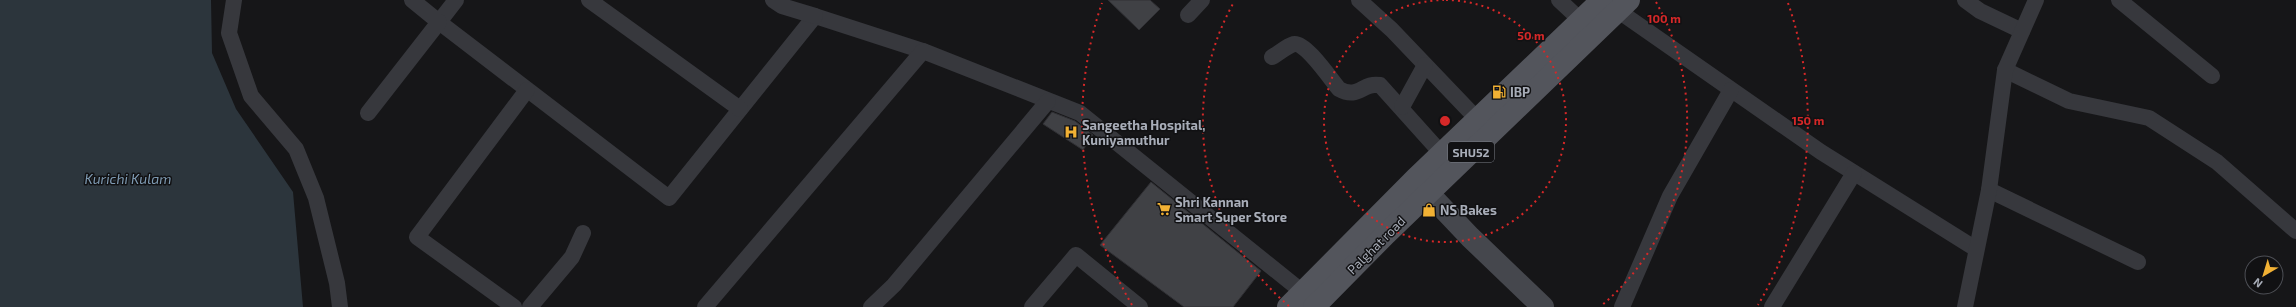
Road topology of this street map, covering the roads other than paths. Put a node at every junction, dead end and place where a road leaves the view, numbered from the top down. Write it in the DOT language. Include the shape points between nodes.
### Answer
graph roads {
  1 [pos="234,0"];
  2 [pos="412,0"];
  3 [pos="456,0"];
  4 [pos="589,0"];
  5 [pos="773,0"];
  6 [pos="1202,0"];
  7 [pos="1359,0"];
  8 [pos="1559,0"];
  9 [pos="1965,0"];
  10 [pos="2036,0"];
  11 [pos="2119,0"];
  12 [pos="1613,3"];
  13 [pos="1188,15"];
  14 [pos="815,16"];
  15 [pos="439,22"];
  16 [pos="1587,27"];
  17 [pos="2022,31"];
  18 [pos="923,51"];
  19 [pos="1272,57"];
  20 [pos="1425,65"];
  21 [pos="2005,70"];
  22 [pos="2212,76"];
  23 [pos="527,90"];
  24 [pos="1731,90"];
  25 [pos="1048,101"];
  26 [pos="1402,107"];
  27 [pos="740,109"];
  28 [pos="368,113"];
  29 [pos="1478,120"];
  30 [pos="1442,154"];
  31 [pos="1854,173"];
  32 [pos="1422,186"];
  33 [pos="1989,190"];
  34 [pos="2296,231"];
  35 [pos="583,233"];
  36 [pos="1976,249"];
  37 [pos="2138,262"];
  38 [pos="1312,301"];
  39 [pos="340,307"];
  40 [pos="514,307"];
  41 [pos="530,307"];
  42 [pos="706,307"];
  43 [pos="871,307"];
  44 [pos="1032,307"];
  45 [pos="1140,307"];
  46 [pos="1288,307"];
  47 [pos="1543,307"];
  48 [pos="1622,307"];
  49 [pos="1772,307"];
  50 [pos="1965,307"];
  1 -- 39 [label="street" via="229,33 251,96 296,148 316,198 337,283"];
  2 -- 15 [label="street"];
  3 -- 15 [label="street"];
  4 -- 27 [label="street"];
  5 -- 14 [label="street" via="782,6"];
  6 -- 13 [label="street"];
  7 -- 20 [label="street"];
  8 -- 16 [label="street"];
  9 -- 17 [label="street" via="1980,11"];
  10 -- 17 [label="street"];
  11 -- 22 [label="street"];
  12 -- 16 [label="main road, Palghat road / SHU52"];
  12 -- 24 [label="street"];
  14 -- 18 [label="street"];
  14 -- 27 [label="street"];
  15 -- 23 [label="street"];
  15 -- 28 [label="street"];
  16 -- 29 [label="main road, Palghat road / SHU52"];
  16 -- 32 [label="main road, Palghat road / SHU52"];
  17 -- 21 [label="street"];
  18 -- 25 [label="street"];
  18 -- 42 [label="street"];
  19 -- 26 [label="street" via="1293,44 1298,44 1306,49 1339,89 1352,94 1374,84 1380,85"];
  20 -- 26 [label="street"];
  20 -- 29 [label="street"];
  21 -- 33 [label="street"];
  21 -- 34 [label="street" via="2069,101 2149,118 2217,162"];
  23 -- 27 [label="street" via="669,198"];
  23 -- 40 [label="street" via="417,237"];
  24 -- 31 [label="street"];
  24 -- 48 [label="street" via="1670,196"];
  25 -- 38 [label="street" via="1080,113"];
  25 -- 43 [label="street" via="894,285"];
  26 -- 30 [label="street"];
  29 -- 30 [label="main road, Palghat road / SHU52"];
  30 -- 32 [label="main road, Palghat road / SHU52"];
  31 -- 36 [label="street"];
  31 -- 49 [label="street"];
  32 -- 38 [label="main road, Palghat road / SHU52"];
  32 -- 47 [label="street"];
  33 -- 36 [label="street"];
  33 -- 37 [label="street"];
  35 -- 41 [label="street" via="572,257"];
  36 -- 50 [label="street"];
  38 -- 46 [label="main road, Palghat road / SHU52"];
  44 -- 45 [label="street" via="1076,255"];
}
